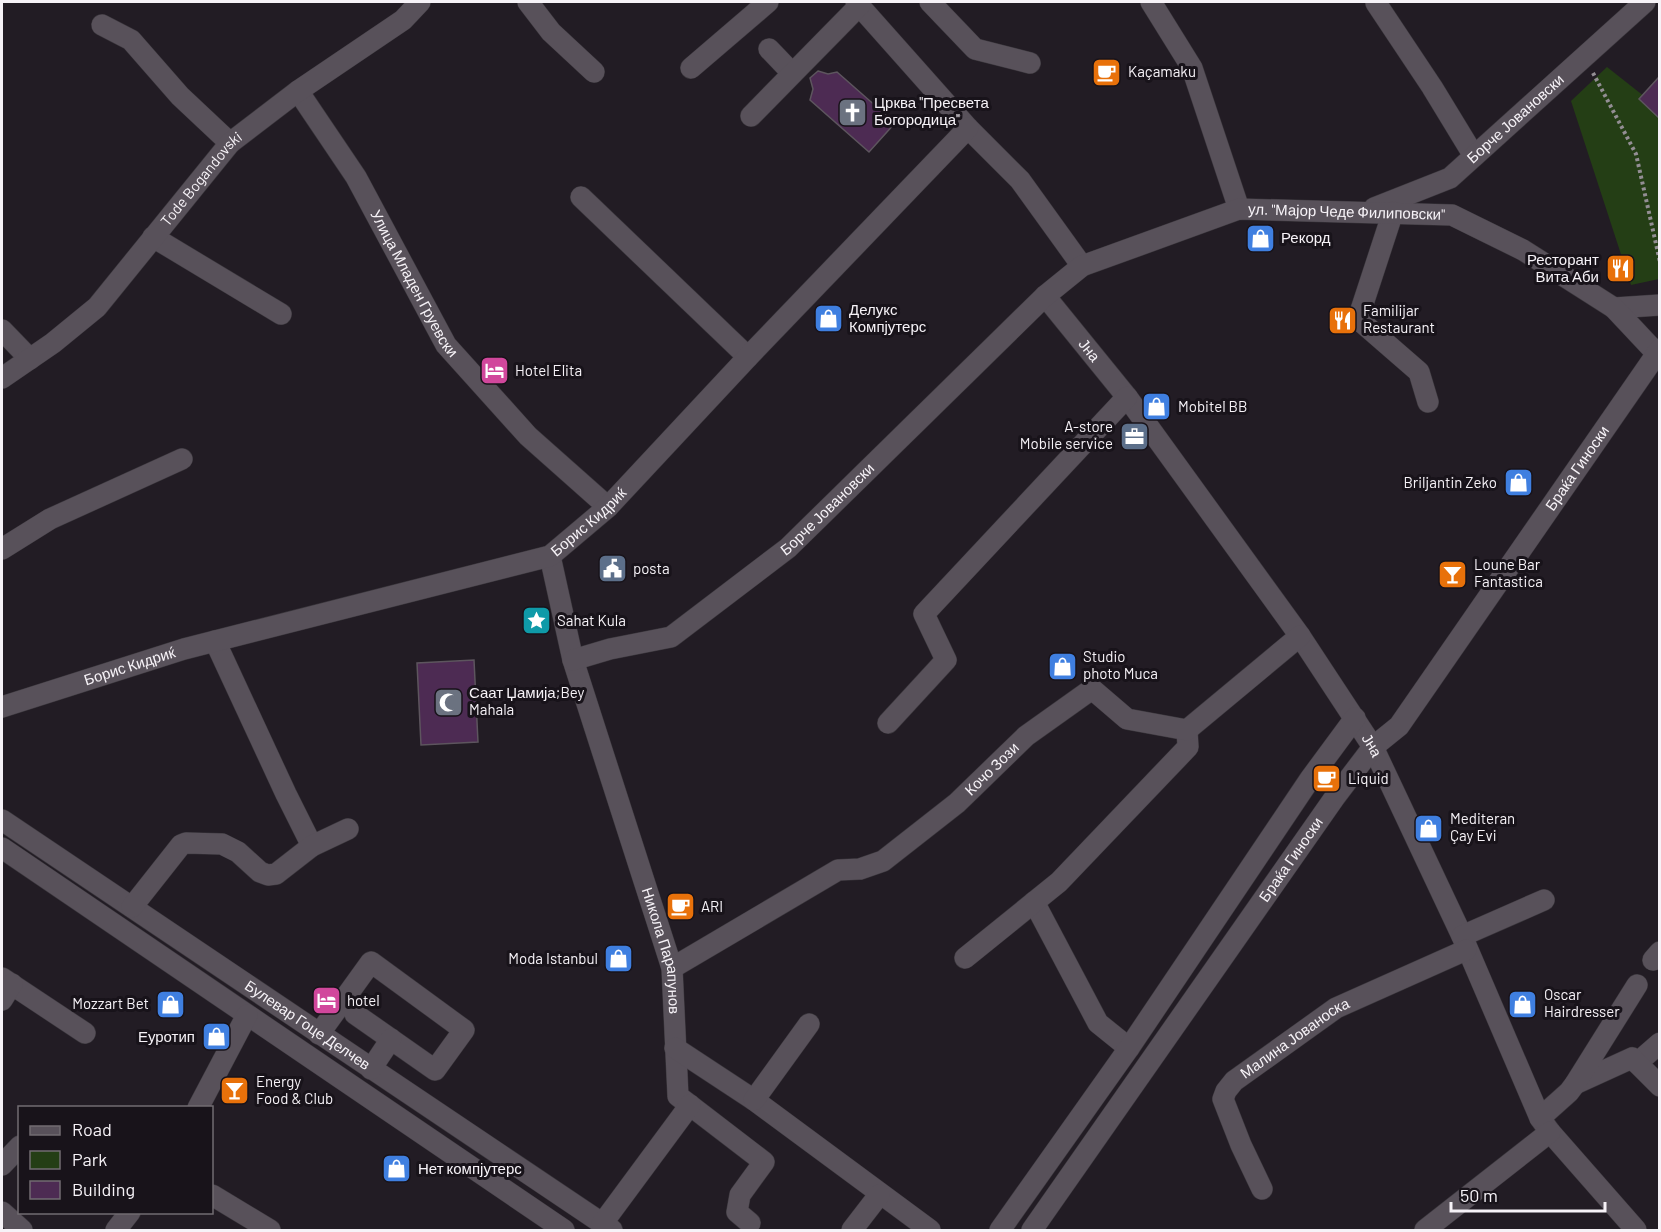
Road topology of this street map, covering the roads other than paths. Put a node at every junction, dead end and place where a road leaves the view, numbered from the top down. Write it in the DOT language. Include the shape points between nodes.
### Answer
graph roads {
  1 [pos="420,2"];
  2 [pos="528,2"];
  3 [pos="768,2"];
  4 [pos="930,2"];
  5 [pos="1151,2"];
  6 [pos="1645,2"];
  7 [pos="858,3"];
  8 [pos="1376,3"];
  9 [pos="102,25"];
  10 [pos="769,49"];
  11 [pos="1030,63"];
  12 [pos="691,68"];
  13 [pos="594,72"];
  14 [pos="792,73"];
  15 [pos="298,91"];
  16 [pos="751,116"];
  17 [pos="968,128"];
  18 [pos="230,143"];
  19 [pos="1473,156"];
  20 [pos="1450,178"];
  21 [pos="580,196"];
  22 [pos="1239,209"];
  23 [pos="1368,211"];
  24 [pos="1393,212"];
  25 [pos="1452,215"];
  26 [pos="153,237"];
  27 [pos="1082,267"];
  28 [pos="1045,296"];
  29 [pos="1659,305"];
  30 [pos="1614,308"];
  31 [pos="281,314"];
  32 [pos="2,330"];
  33 [pos="1658,353"];
  34 [pos="748,357"];
  35 [pos="30,359"];
  36 [pos="2,378"];
  37 [pos="1127,397"];
  38 [pos="1428,402"];
  39 [pos="182,459"];
  40 [pos="608,507"];
  41 [pos="2,549"];
  42 [pos="550,556"];
  43 [pos="1300,636"];
  44 [pos="214,640"];
  45 [pos="573,660"];
  46 [pos="2,707"];
  47 [pos="1355,718"];
  48 [pos="888,723"];
  49 [pos="1187,730"];
  50 [pos="1373,747"];
  51 [pos="2,820"];
  52 [pos="348,829"];
  53 [pos="312,846"];
  54 [pos="2,848"];
  55 [pos="1544,900"];
  56 [pos="1034,902"];
  57 [pos="132,908"];
  58 [pos="1464,943"];
  59 [pos="965,958"];
  60 [pos="672,968"];
  61 [pos="1637,985"];
  62 [pos="5,987"];
  63 [pos="355,1014"];
  64 [pos="247,1015"];
  65 [pos="809,1024"];
  66 [pos="85,1033"];
  67 [pos="319,1034"];
  68 [pos="391,1039"];
  69 [pos="1659,1043"];
  70 [pos="675,1048"];
  71 [pos="1129,1048"];
  72 [pos="1637,1063"];
  73 [pos="371,1069"];
  74 [pos="1575,1084"];
  75 [pos="1659,1086"];
  76 [pos="754,1100"];
  77 [pos="690,1105"];
  78 [pos="199,1106"];
  79 [pos="1545,1125"];
  80 [pos="18,1148"];
  81 [pos="2,1165"];
  82 [pos="1262,1189"];
  83 [pos="879,1195"];
  84 [pos="213,1196"];
  85 [pos="2,1212"];
  86 [pos="128,1214"];
  87 [pos="750,1223"];
  88 [pos="607,1227"];
  89 [pos="22,1230"];
  90 [pos="116,1230"];
  91 [pos="270,1230"];
  92 [pos="564,1230"];
  93 [pos="852,1230"];
  94 [pos="930,1230"];
  95 [pos="1000,1230"];
  96 [pos="1032,1230"];
  97 [pos="1425,1230"];
  98 [pos="1636,1230"];
  1 -- 15 [label="street, Tode Bogandovski" via="404,20"];
  2 -- 13 [label="street" via="551,32"];
  3 -- 12 [label="street"];
  4 -- 11 [label="street" via="975,49"];
  5 -- 22 [label="street" via="1192,68"];
  6 -- 19 [label="street, Борче Јовановски"];
  7 -- 14 [label="street"];
  7 -- 17 [label="street"];
  8 -- 19 [label="street"];
  9 -- 18 [label="street" via="131,40 180,96"];
  10 -- 14 [label="street"];
  14 -- 16 [label="street"];
  15 -- 18 [label="street, Tode Bogandovski"];
  15 -- 40 [label="street, Улица Младен Груевски" via="356,177 446,345 528,436"];
  17 -- 27 [label="street" via="1020,180"];
  17 -- 34 [label="street, Борис Кидриќ"];
  18 -- 26 [label="street, Tode Bogandovski"];
  19 -- 20 [label="street, Борче Јовановски"];
  20 -- 23 [label="street, Борче Јовановски"];
  20 -- 25 [label="street"];
  21 -- 34 [label="street"];
  22 -- 23 [label="street, ул. \"Мајор Чеде Филиповски\""];
  22 -- 27 [label="street, ул. \"Мајор Чеде Филиповски\""];
  23 -- 24 [label="street, ул. \"Мајор Чеде Филиповски\""];
  24 -- 25 [label="street, ул. \"Мајор Чеде Филиповски\""];
  24 -- 38 [label="street" via="1358,319 1419,372"];
  25 -- 30 [label="street, ул. \"Мајор Чеде Филиповски\"" via="1523,250"];
  26 -- 31 [label="street"];
  26 -- 35 [label="street, Tode Bogandovski" via="97,307"];
  27 -- 28 [label="street, ул. \"Мајор Чеде Филиповски\""];
  28 -- 37 [label="street, Јна"];
  28 -- 45 [label="street, Борче Јовановски" via="788,548 671,637"];
  29 -- 30 [label="street"];
  30 -- 33 [label="street, ул. \"Мајор Чеде Филиповски\""];
  32 -- 35 [label="street"];
  33 -- 50 [label="street, Браќа Гиноски" via="1399,726"];
  34 -- 40 [label="street, Борис Кидриќ"];
  35 -- 36 [label="street, Tode Bogandovski"];
  37 -- 43 [label="street, Јна"];
  37 -- 48 [label="street" via="924,614 946,660"];
  39 -- 41 [label="street" via="50,519"];
  40 -- 42 [label="street, Борис Кидриќ"];
  42 -- 44 [label="street, Борис Кидриќ"];
  42 -- 45 [label="street, Никола Парапунов"];
  43 -- 47 [label="street, Јна"];
  43 -- 49 [label="street"];
  44 -- 46 [label="street, Борис Кидриќ"];
  44 -- 53 [label="street"];
  45 -- 60 [label="street, Никола Парапунов"];
  47 -- 50 [label="street, Јна"];
  47 -- 71 [label="street, Браќа Гиноски"];
  49 -- 56 [label="street" via="1188,747 1059,882"];
  49 -- 60 [label="street, Кочо Зози" via="1127,719 1092,689 1026,736 957,803 883,861 860,869 838,870"];
  50 -- 58 [label="street, Јна"];
  50 -- 96 [label="street, Браќа Гиноски"];
  51 -- 57 [label="street, Булевар Гоце Делчев"];
  52 -- 53 [label="street"];
  53 -- 57 [label="street" via="276,874 268,875 222,844 186,843"];
  54 -- 64 [label="street, Булевар Гоце Делчев"];
  55 -- 58 [label="street"];
  56 -- 59 [label="street"];
  56 -- 71 [label="street" via="1098,1023"];
  57 -- 67 [label="street, Булевар Гоце Делчев"];
  58 -- 79 [label="street, Јна"];
  58 -- 82 [label="street, Малина Јованоска" via="1336,1008 1234,1081 1223,1099"];
  60 -- 70 [label="street, Никола Парапунов"];
  61 -- 74 [label="street"];
  62 -- 66 [label="street"];
  63 -- 68 [label="street"];
  64 -- 78 [label="street"];
  64 -- 92 [label="street, Булевар Гоце Делчев"];
  65 -- 76 [label="street"];
  67 -- 68 [label="street" via="370,962 464,1030 435,1070"];
  67 -- 73 [label="street, Булевар Гоце Делчев"];
  68 -- 73 [label="street"];
  69 -- 72 [label="street"];
  70 -- 76 [label="street"];
  70 -- 77 [label="street, Никола Парапунов" via="678,1096"];
  71 -- 95 [label="street, Браќа Гиноски"];
  72 -- 74 [label="street" via="1632,1058"];
  72 -- 75 [label="street"];
  73 -- 88 [label="street, Булевар Гоце Делчев"];
  74 -- 79 [label="street"];
  76 -- 83 [label="street"];
  77 -- 87 [label="street" via="764,1162 740,1195 737,1212"];
  77 -- 88 [label="street"];
  79 -- 97 [label="street"];
  79 -- 98 [label="street, Јна"];
  80 -- 81 [label="street"];
  83 -- 93 [label="street"];
  83 -- 94 [label="street"];
  84 -- 91 [label="street"];
  85 -- 89 [label="street"];
  86 -- 90 [label="street"];
}
